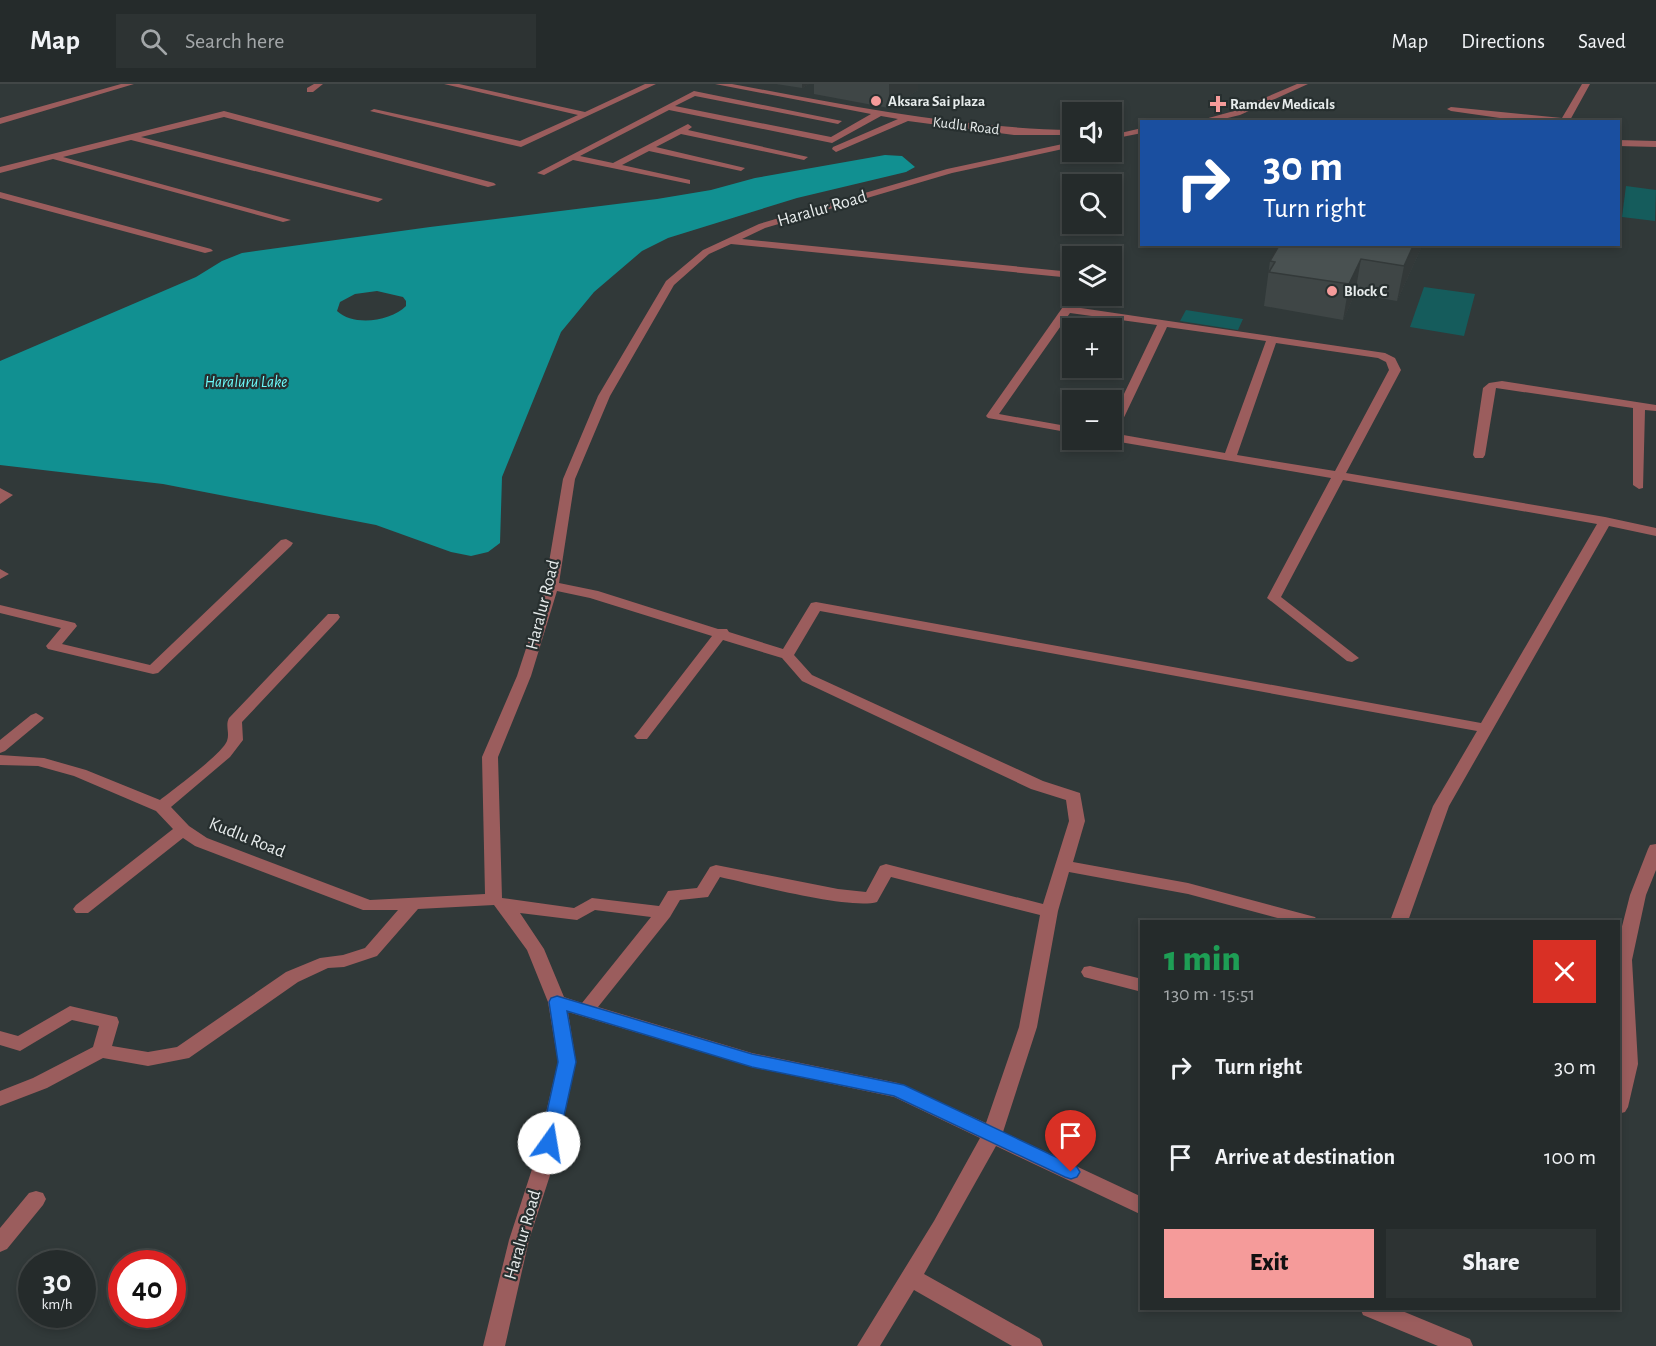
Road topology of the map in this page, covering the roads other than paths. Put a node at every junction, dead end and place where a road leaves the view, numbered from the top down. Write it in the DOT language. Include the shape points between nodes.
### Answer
graph roads {
  1 [pos="130,84"];
  2 [pos="319,84"];
  3 [pos="448,84"];
  4 [pos="633,84"];
  5 [pos="719,84"];
  6 [pos="1304,84"];
  7 [pos="1586,84"];
  8 [pos="648,86"];
  9 [pos="310,90"];
  10 [pos="668,107"];
  11 [pos="1451,109"];
  12 [pos="374,111"];
  13 [pos="585,114"];
  14 [pos="878,114"];
  15 [pos="709,116"];
  16 [pos="906,118"];
  17 [pos="1207,120"];
  18 [pos="1530,120"];
  19 [pos="1566,120"];
  20 [pos="0,121"];
  21 [pos="838,121"];
  22 [pos="1139,130"];
  23 [pos="679,131"];
  24 [pos="1122,131"];
  25 [pos="1014,132"];
  26 [pos="1062,133"];
  27 [pos="1122,134"];
  28 [pos="131,138"];
  29 [pos="1620,143"];
  30 [pos="1656,144"];
  31 [pos="648,148"];
  32 [pos="1062,148"];
  33 [pos="836,149"];
  34 [pos="1041,153"];
  35 [pos="54,157"];
  36 [pos="572,157"];
  37 [pos="804,157"];
  38 [pos="614,166"];
  39 [pos="741,168"];
  40 [pos="0,170"];
  41 [pos="541,173"];
  42 [pos="687,182"];
  43 [pos="491,185"];
  44 [pos="0,195"];
  45 [pos="378,199"];
  46 [pos="286,220"];
  47 [pos="730,241"];
  48 [pos="208,252"];
  49 [pos="1062,274"];
  50 [pos="1068,306"];
  51 [pos="1066,309"];
  52 [pos="1163,323"];
  53 [pos="1272,339"];
  54 [pos="1639,406"];
  55 [pos="1656,408"];
  56 [pos="1122,409"];
  57 [pos="1062,428"];
  58 [pos="1122,439"];
  59 [pos="1479,455"];
  60 [pos="1230,457"];
  61 [pos="1339,476"];
  62 [pos="1639,484"];
  63 [pos="0,492"];
  64 [pos="0,500"];
  65 [pos="1605,521"];
  66 [pos="1656,532"];
  67 [pos="286,543"];
  68 [pos="552,586"];
  69 [pos="0,609"];
  70 [pos="333,617"];
  71 [pos="722,632"];
  72 [pos="787,655"];
  73 [pos="1352,658"];
  74 [pos="36,718"];
  75 [pos="1486,728"];
  76 [pos="642,736"];
  77 [pos="0,748"];
  78 [pos="0,760"];
  79 [pos="162,807"];
  80 [pos="183,830"];
  81 [pos="1656,849"];
  82 [pos="1064,866"];
  83 [pos="500,903"];
  84 [pos="413,904"];
  85 [pos="82,909"];
  86 [pos="1050,911"];
  87 [pos="664,914"];
  88 [pos="1306,920"];
  89 [pos="1399,920"];
  90 [pos="1089,972"];
  91 [pos="1140,985"];
  92 [pos="557,1002"];
  93 [pos="585,1011"];
  94 [pos="0,1038"];
  95 [pos="101,1051"];
  96 [pos="0,1099"];
  97 [pos="1620,1099"];
  98 [pos="992,1135"];
  99 [pos="36,1199"];
  100 [pos="1140,1206"];
  101 [pos="0,1244"];
  102 [pos="910,1277"];
  103 [pos="1376,1310"];
  104 [pos="494,1346"];
  105 [pos="868,1346"];
  106 [pos="1032,1346"];
  107 [pos="1462,1346"];
  1 -- 20 [label="street"];
  2 -- 9 [label="street"];
  3 -- 13 [label="street"];
  4 -- 8 [label="street"];
  5 -- 14 [label="street, Kudlu Road"];
  6 -- 17 [label="street" via="1264,104"];
  7 -- 19 [label="street"];
  8 -- 13 [label="street"];
  10 -- 15 [label="street"];
  10 -- 21 [label="street" via="694,93"];
  10 -- 36 [label="street"];
  11 -- 18 [label="street"];
  12 -- 13 [label="street" via="521,144"];
  14 -- 15 [label="street" via="832,140"];
  14 -- 16 [label="street, Kudlu Road"];
  15 -- 23 [label="street"];
  16 -- 25 [label="street, Kudlu Road"];
  16 -- 33 [label="street"];
  22 -- 24 [label="street"];
  22 -- 27 [label="street"];
  23 -- 31 [label="street"];
  23 -- 37 [label="street"];
  25 -- 26 [label="street, Kudlu Road"];
  25 -- 34 [label="street"];
  28 -- 35 [label="street"];
  28 -- 43 [label="street" via="224,114"];
  28 -- 45 [label="street"];
  29 -- 30 [label="street"];
  31 -- 38 [label="street"];
  31 -- 39 [label="street"];
  32 -- 34 [label="street, Haralur Road"];
  34 -- 47 [label="street, Haralur Road" via="950,171 762,226"];
  35 -- 40 [label="street"];
  35 -- 46 [label="street"];
  36 -- 38 [label="street"];
  36 -- 41 [label="street"];
  38 -- 42 [label="street"];
  44 -- 48 [label="street"];
  47 -- 49 [label="street"];
  47 -- 68 [label="street, Haralur Road" via="705,252 670,283 604,396 568,479"];
  50 -- 51 [label="street"];
  51 -- 52 [label="street"];
  51 -- 57 [label="street" via="992,416"];
  52 -- 53 [label="street"];
  52 -- 56 [label="street"];
  53 -- 60 [label="street"];
  53 -- 61 [label="street" via="1381,355 1391,360 1395,370"];
  54 -- 55 [label="street"];
  54 -- 59 [label="street" via="1493,385 1489,388"];
  54 -- 62 [label="street"];
  58 -- 60 [label="street"];
  60 -- 61 [label="street"];
  61 -- 65 [label="street"];
  61 -- 73 [label="street" via="1274,598"];
  63 -- 64 [label="street" via="7,495"];
  65 -- 66 [label="street"];
  65 -- 75 [label="street"];
  67 -- 69 [label="street" via="153,670 53,646 70,626"];
  68 -- 71 [label="street"];
  68 -- 83 [label="street, Haralur Road" via="524,676 490,757"];
  70 -- 79 [label="street" via="234,721 235,740 225,754"];
  71 -- 72 [label="street"];
  71 -- 76 [label="street"];
  72 -- 75 [label="street" via="816,606"];
  72 -- 82 [label="street" via="807,678 1036,785 1074,796 1077,821"];
  74 -- 77 [label="street"];
  75 -- 89 [label="street" via="1441,806"];
  78 -- 79 [label="street, Kudlu Road" via="39,761 80,772"];
  79 -- 80 [label="street, Kudlu Road"];
  80 -- 84 [label="street, Kudlu Road" via="201,842 369,906"];
  80 -- 85 [label="street"];
  81 -- 97 [label="street" via="1638,895 1623,960 1629,1064"];
  82 -- 86 [label="street"];
  82 -- 88 [label="street" via="1149,879 1253,903"];
  83 -- 84 [label="street, Kudlu Road"];
  83 -- 87 [label="street, Kudlu Road" via="577,914 592,904"];
  83 -- 92 [label="street, Haralur Road" via="535,949"];
  84 -- 95 [label="street" via="371,952 326,962 292,977 183,1053 148,1059"];
  86 -- 87 [label="street" via="886,870 871,898 716,871 702,893 674,896"];
  86 -- 98 [label="street" via="1028,1027"];
  87 -- 93 [label="street"];
  90 -- 91 [label="street"];
  92 -- 93 [label="street"];
  92 -- 104 [label="street, Haralur Road" via="567,1062"];
  93 -- 98 [label="street" via="752,1060 898,1090"];
  94 -- 95 [label="street" via="20,1044 70,1013 110,1022"];
  95 -- 96 [label="street"];
  98 -- 100 [label="street"];
  98 -- 102 [label="street"];
  99 -- 101 [label="street"];
  102 -- 105 [label="street"];
  102 -- 106 [label="street"];
  103 -- 107 [label="street"];
}
